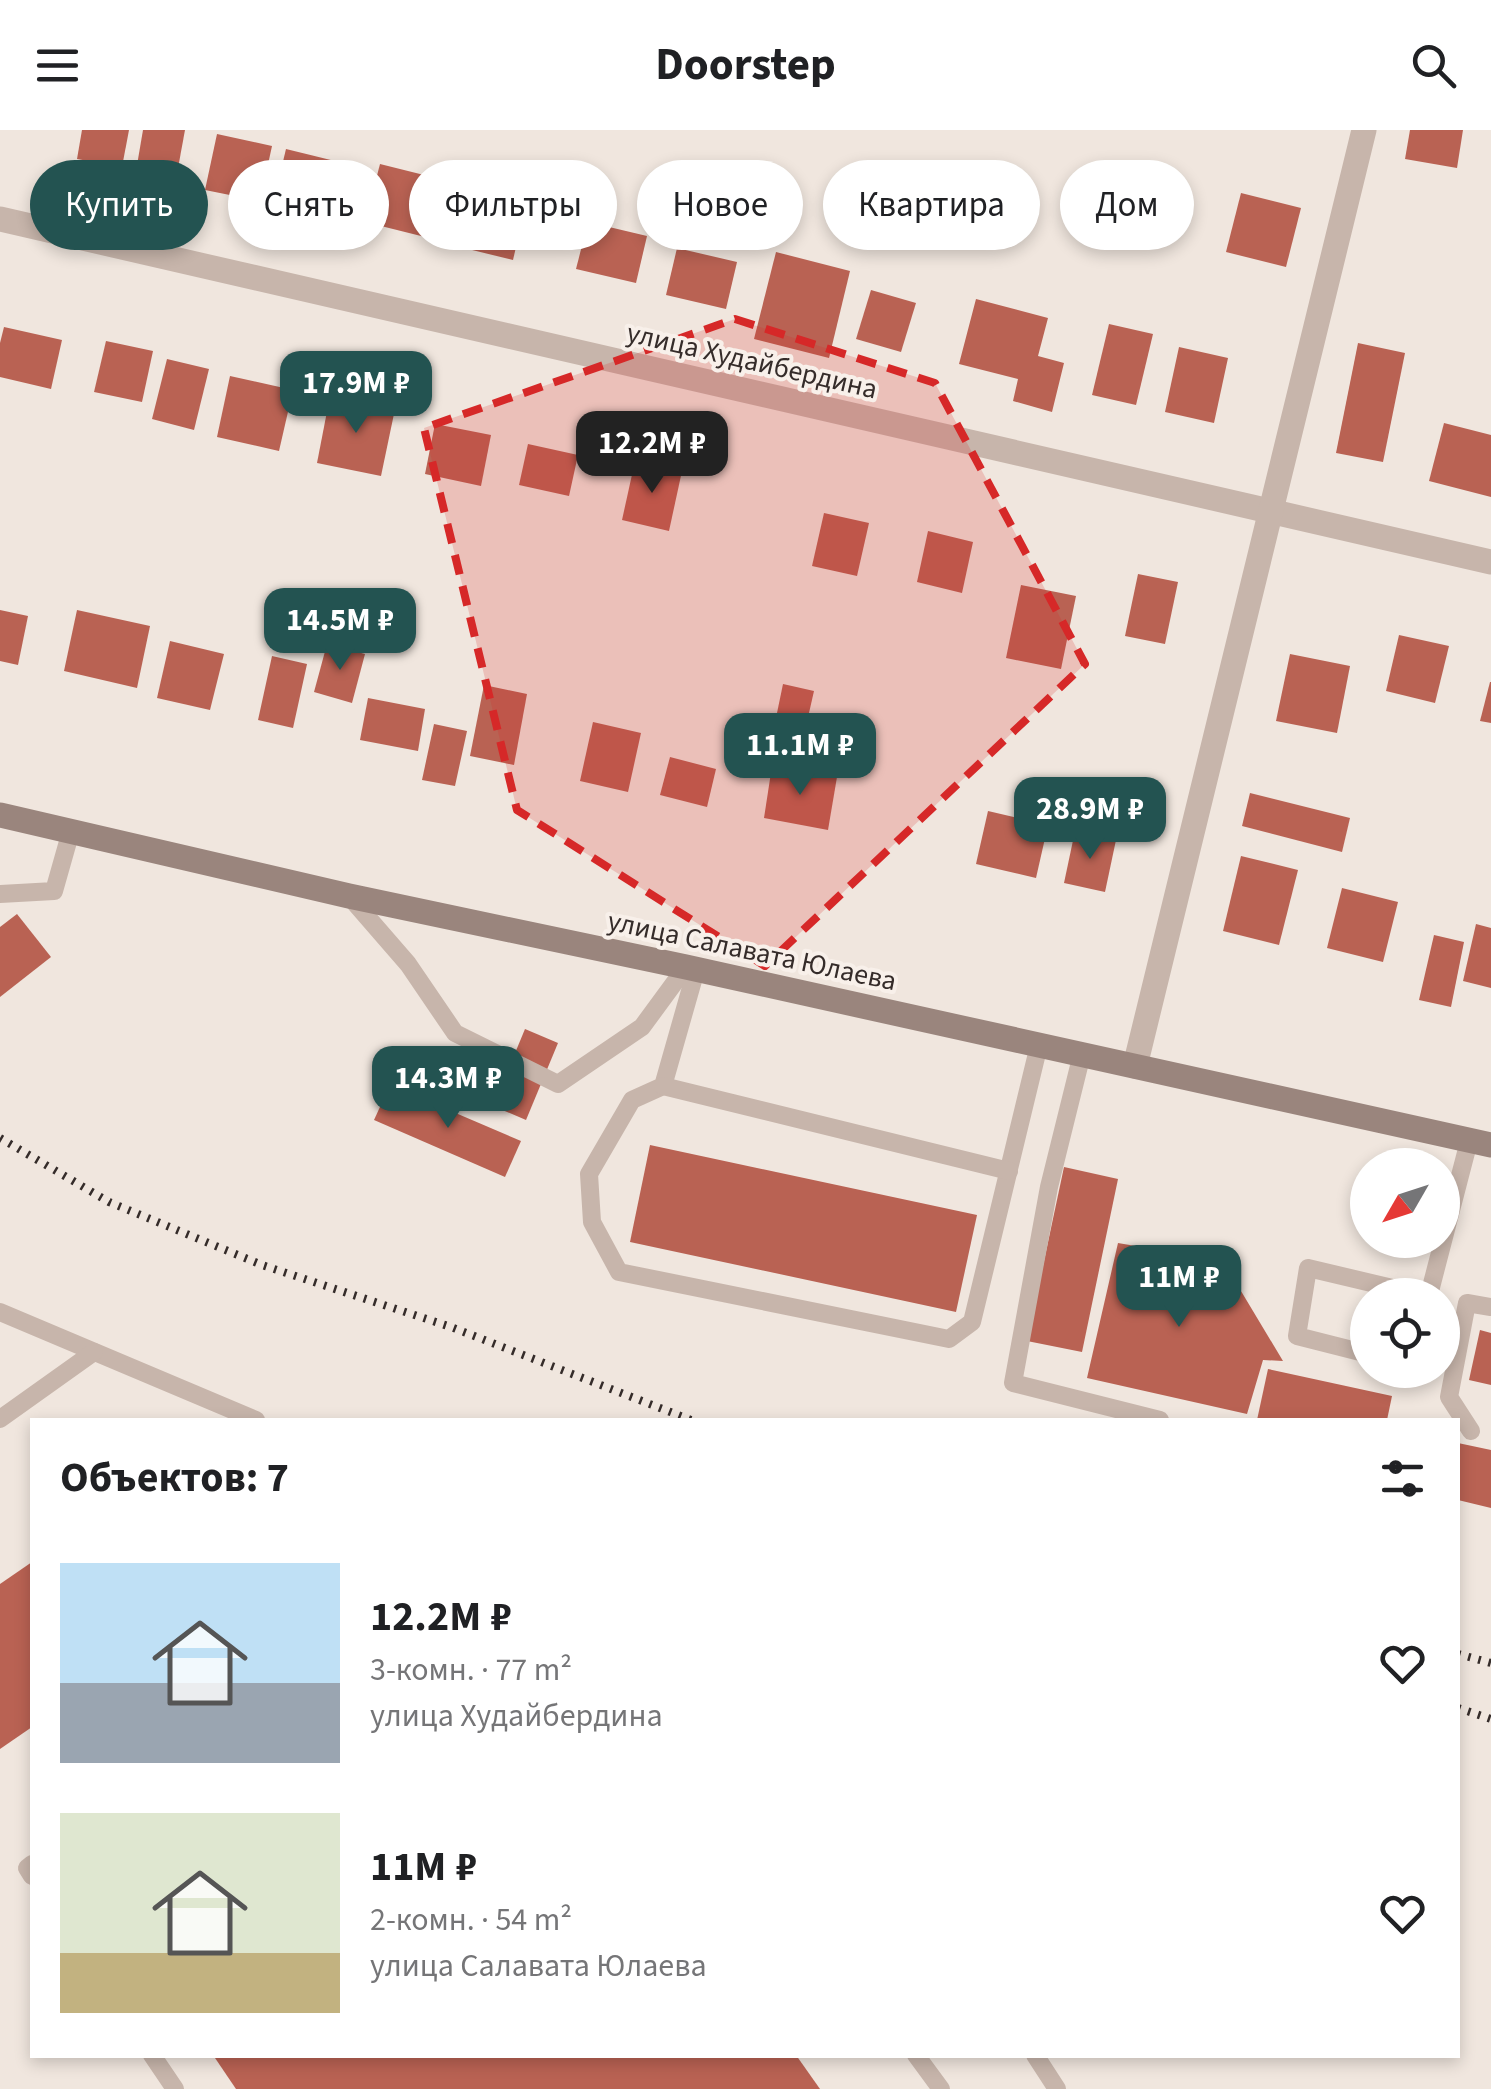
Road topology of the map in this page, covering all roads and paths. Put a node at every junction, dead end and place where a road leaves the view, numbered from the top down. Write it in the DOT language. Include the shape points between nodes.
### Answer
graph roads {
  1 [pos="1364,130"];
  2 [pos="0,220"];
  3 [pos="1270,511"];
  4 [pos="1491,562"];
  5 [pos="0,815"];
  6 [pos="71,831"];
  7 [pos="0,894"];
  8 [pos="349,896"];
  9 [pos="691,968"];
  10 [pos="1039,1045"];
  11 [pos="1082,1054"];
  12 [pos="1135,1066"];
  13 [pos="663,1086"];
  14 [pos="1480,1143"];
  15 [pos="1009,1171"];
  16 [pos="1351,1278"];
  17 [pos="1431,1278"];
  18 [pos="1491,1307"];
  19 [pos="0,1312"];
  20 [pos="1350,1350"];
  21 [pos="94,1352"];
  22 [pos="251,1418"];
  23 [pos="1152,1418"];
  24 [pos="0,1419"];
  25 [pos="1470,1431"];
  26 [pos="154,2058"];
  27 [pos="918,2058"];
  28 [pos="1036,2058"];
  29 [pos="175,2089"];
  30 [pos="940,2089"];
  31 [pos="1058,2089"];
  1 -- 3 [label="street"];
  2 -- 3 [label="street, улица Худайбердина"];
  3 -- 4 [label="street, улица Худайбердина"];
  3 -- 12 [label="street"];
  5 -- 6 [label="street, улица Салавата Юлаева"];
  6 -- 7 [label="lane" via="54,891"];
  6 -- 8 [label="street, улица Салавата Юлаева"];
  8 -- 9 [label="street, улица Салавата Юлаева"];
  8 -- 9 [label="lane" via="408,964 455,1033 558,1084 642,1027"];
  9 -- 10 [label="street, улица Салавата Юлаева"];
  9 -- 13 [label="lane"];
  10 -- 11 [label="street, улица Салавата Юлаева"];
  10 -- 15 [label="lane"];
  11 -- 12 [label="street, улица Салавата Юлаева"];
  11 -- 23 [label="lane" via="1049,1186 1013,1383"];
  12 -- 14 [label="street, улица Салавата Юлаева"];
  13 -- 15 [label="lane"];
  13 -- 15 [label="lane" via="632,1100 589,1174 592,1222 619,1272 949,1338 972,1322"];
  14 -- 17 [label="lane"];
  16 -- 20 [label="lane" via="1308,1268 1296,1336"];
  18 -- 25 [label="lane" via="1467,1303 1449,1396"];
  19 -- 21 [label="lane"];
  21 -- 22 [label="lane"];
  21 -- 24 [label="lane"];
  26 -- 29 [label="lane"];
  27 -- 30 [label="lane"];
  28 -- 31 [label="lane"];
}
